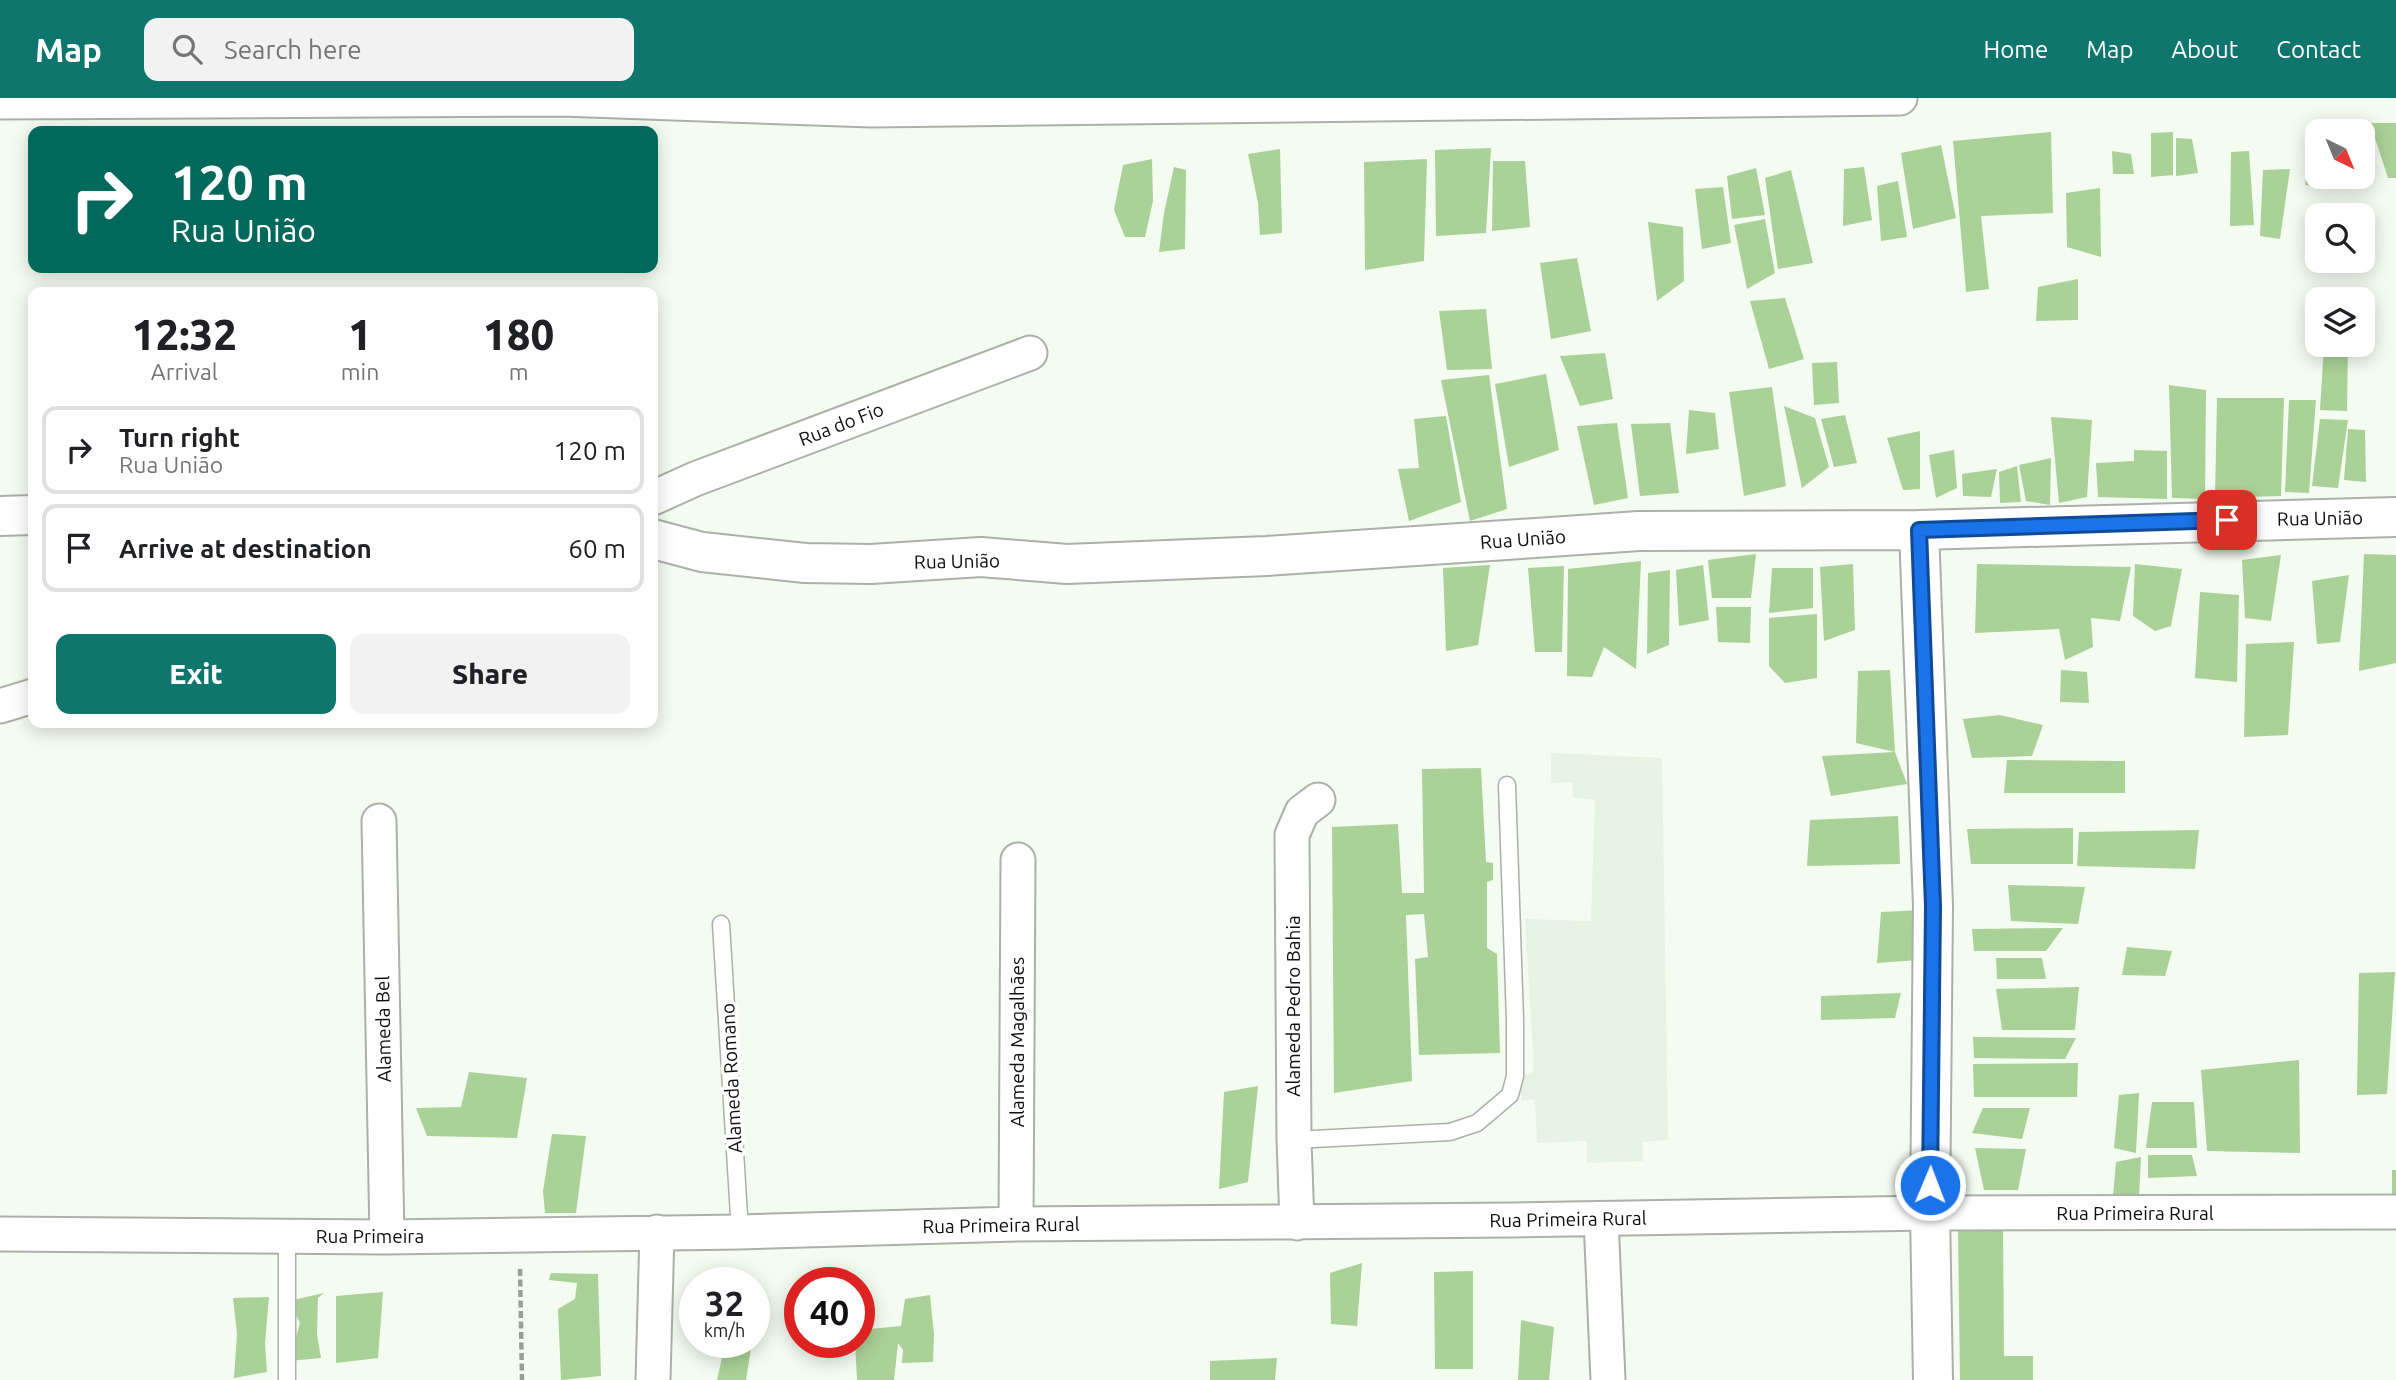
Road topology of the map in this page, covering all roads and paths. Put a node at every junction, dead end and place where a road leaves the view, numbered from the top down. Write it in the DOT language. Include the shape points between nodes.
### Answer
graph roads {
  1 [pos="1900,98"];
  2 [pos="158,100"];
  3 [pos="0,102"];
  4 [pos="870,104"];
  5 [pos="1030,354"];
  6 [pos="658,496"];
  7 [pos="28,515"];
  8 [pos="0,516"];
  9 [pos="2396,517"];
  10 [pos="1919,530"];
  11 [pos="658,540"];
  12 [pos="28,698"];
  13 [pos="0,706"];
  14 [pos="1507,786"];
  15 [pos="1318,800"];
  16 [pos="379,821"];
  17 [pos="1018,860"];
  18 [pos="722,924"];
  19 [pos="1294,1140"];
  20 [pos="2396,1212"];
  21 [pos="1930,1213"];
  22 [pos="1601,1219"];
  23 [pos="1297,1223"];
  24 [pos="1016,1224"];
  25 [pos="657,1232"];
  26 [pos="740,1232"];
  27 [pos="519,1233"];
  28 [pos="0,1234"];
  29 [pos="287,1236"];
  30 [pos="387,1237"];
  31 [pos="287,1380"];
  32 [pos="522,1380"];
  33 [pos="653,1380"];
  34 [pos="1608,1380"];
  35 [pos="1933,1380"];
  1 -- 4 [label="street"];
  2 -- 3 [label="street"];
  2 -- 4 [label="street"];
  5 -- 6 [label="street, Rua do Fio"];
  7 -- 8 [label="street"];
  9 -- 10 [label="street, Rua União"];
  10 -- 11 [label="street, Rua União" via="1639,531 1267,556 1067,564 981,557 805,563 702,552"];
  10 -- 21 [label="street" via="1933,906"];
  12 -- 13 [label="street"];
  14 -- 19 [label="lane" via="1515,1020 1515,1076 1510,1095 1477,1123 1450,1132"];
  15 -- 19 [label="street, Alameda Pedro Bahia" via="1302,812 1292,835"];
  16 -- 30 [label="street, Alameda Bel"];
  17 -- 24 [label="street, Alameda Magalhães"];
  18 -- 26 [label="lane, Alameda Romano"];
  19 -- 23 [label="street, Alameda Pedro Bahia"];
  20 -- 21 [label="street, Rua Primeira Rural"];
  21 -- 22 [label="street, Rua Primeira Rural"];
  21 -- 35 [label="street"];
  22 -- 23 [label="street, Rua Primeira Rural"];
  22 -- 34 [label="street"];
  23 -- 24 [label="street, Rua Primeira Rural"];
  24 -- 26 [label="street, Rua Primeira Rural"];
  25 -- 26 [label="street, Rua Primeira"];
  25 -- 27 [label="street, Rua Primeira"];
  25 -- 33 [label="street"];
  27 -- 30 [label="street, Rua Primeira"];
  27 -- 32 [label="path"];
  28 -- 29 [label="street, Rua Primeira"];
  29 -- 30 [label="street, Rua Primeira"];
  29 -- 31 [label="lane"];
}
